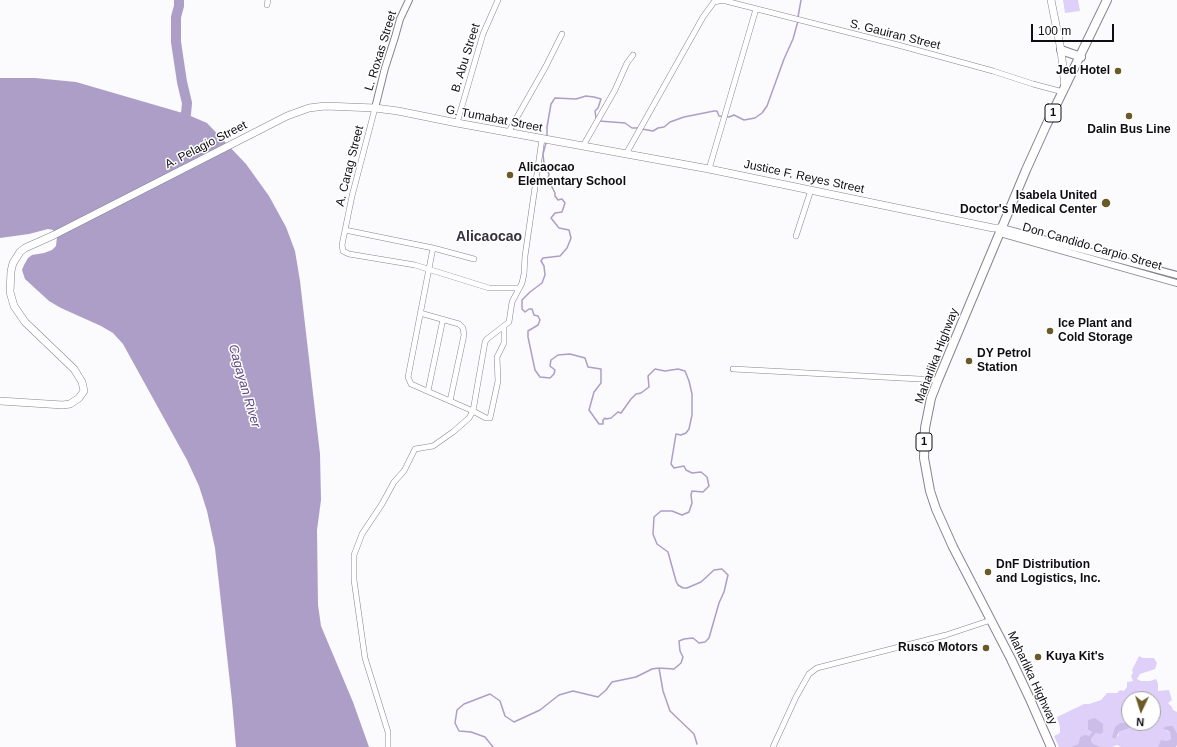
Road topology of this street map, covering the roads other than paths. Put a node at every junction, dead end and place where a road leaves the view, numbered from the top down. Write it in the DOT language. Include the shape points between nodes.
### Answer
graph roads {
  1 [pos="409,0"];
  2 [pos="498,0"];
  3 [pos="722,0"];
  4 [pos="1051,0"];
  5 [pos="1108,0"];
  6 [pos="756,9"];
  7 [pos="562,34"];
  8 [pos="1061,50"];
  9 [pos="633,55"];
  10 [pos="1080,57"];
  11 [pos="1064,89"];
  12 [pos="375,108"];
  13 [pos="457,123"];
  14 [pos="508,132"];
  15 [pos="545,139"];
  16 [pos="583,146"];
  17 [pos="609,151"];
  18 [pos="626,154"];
  19 [pos="709,169"];
  20 [pos="811,190"];
  21 [pos="999,229"];
  22 [pos="345,230"];
  23 [pos="796,236"];
  24 [pos="433,248"];
  25 [pos="474,259"];
  26 [pos="429,269"];
  27 [pos="1177,275"];
  28 [pos="1177,283"];
  29 [pos="519,288"];
  30 [pos="420,313"];
  31 [pos="443,320"];
  32 [pos="504,327"];
  33 [pos="733,369"];
  34 [pos="938,380"];
  35 [pos="428,391"];
  36 [pos="0,401"];
  37 [pos="450,401"];
  38 [pos="473,411"];
  39 [pos="991,620"];
  40 [pos="388,747"];
  41 [pos="773,747"];
  42 [pos="1051,747"];
  1 -- 12 [label="street, L. Roxas Street" via="400,19"];
  2 -- 13 [label="street, B. Abu Street" via="483,34"];
  3 -- 6 [label="street, S. Gauiran Street"];
  3 -- 18 [label="street" via="714,2 703,17"];
  4 -- 8 [label="main road"];
  5 -- 10 [label="main road, Maharlika Highway / 1"];
  6 -- 11 [label="street, S. Gauiran Street" via="898,45 1033,84"];
  6 -- 19 [label="street"];
  7 -- 14 [label="street"];
  8 -- 10 [label="main road"];
  8 -- 11 [label="main road"];
  9 -- 16 [label="street"];
  10 -- 11 [label="main road, Maharlika Highway / 1"];
  11 -- 21 [label="main road, Maharlika Highway / 1"];
  12 -- 13 [label="main road, G. Tumabat Street"];
  12 -- 22 [label="street, A. Carag Street"];
  12 -- 36 [label="main road, A. Pelagio Street" via="325,106 287,116 25,248 13,264 10,292 12,300 25,322 74,369 84,391 75,401 63,405"];
  13 -- 14 [label="main road, G. Tumabat Street"];
  14 -- 15 [label="main road, G. Tumabat Street"];
  15 -- 16 [label="main road, G. Tumabat Street"];
  15 -- 29 [label="street" via="524,274"];
  16 -- 17 [label="main road, G. Tumabat Street"];
  17 -- 18 [label="main road, Justice F. Reyes Street"];
  18 -- 19 [label="main road, Justice F. Reyes Street"];
  19 -- 20 [label="main road, Justice F. Reyes Street"];
  20 -- 21 [label="main road, Justice F. Reyes Street"];
  20 -- 23 [label="street"];
  21 -- 27 [label="street, Don Candido Carpio Street"];
  21 -- 28 [label="street, Don Candido Carpio Street"];
  21 -- 34 [label="main road, Maharlika Highway / 1"];
  22 -- 24 [label="street"];
  22 -- 26 [label="street, A. Carag Street" via="342,245 346,253"];
  24 -- 25 [label="street"];
  24 -- 26 [label="street"];
  26 -- 29 [label="street" via="489,288"];
  26 -- 30 [label="street"];
  29 -- 32 [label="street" via="512,302 510,318"];
  30 -- 31 [label="street"];
  30 -- 35 [label="street" via="408,377 411,384"];
  31 -- 35 [label="street"];
  31 -- 37 [label="street" via="462,325 464,331"];
  32 -- 38 [label="street" via="485,342"];
  32 -- 38 [label="street" via="504,343 497,357 498,381 492,415 486,418"];
  33 -- 34 [label="street"];
  34 -- 39 [label="main road, Maharlika Highway / 1" via="931,398 925,428 924,458 930,491 950,541"];
  35 -- 37 [label="street"];
  37 -- 38 [label="street"];
  38 -- 40 [label="street" via="469,418 433,446 415,449 404,471 394,482 362,534 354,555 354,580 365,658 388,732"];
  39 -- 41 [label="street" via="946,635 817,668 809,674 796,697"];
  39 -- 42 [label="main road, Maharlika Highway / 1"];
}
